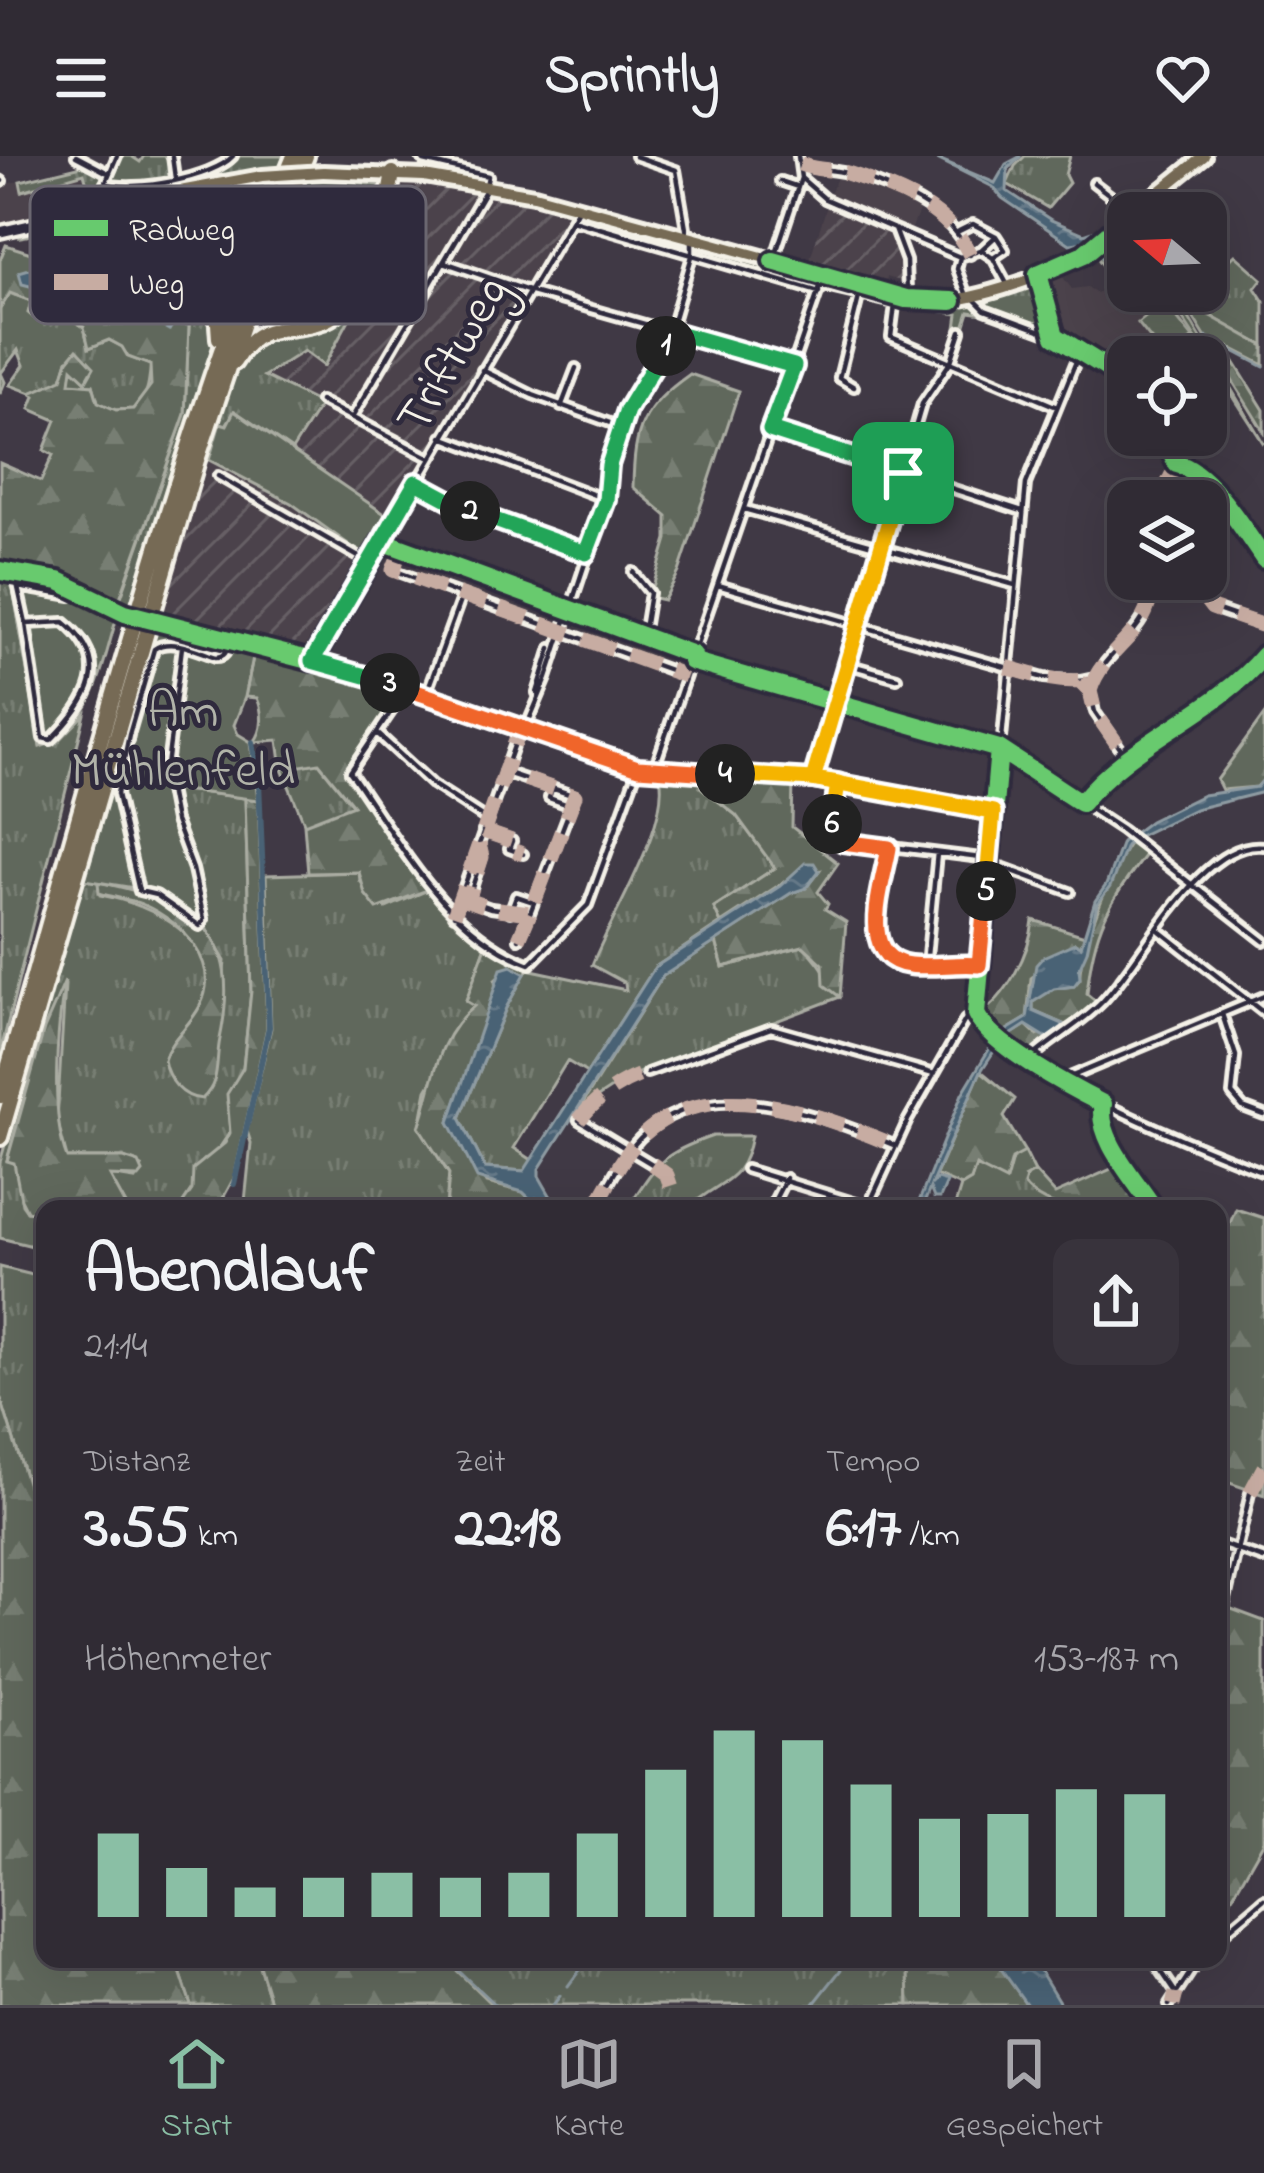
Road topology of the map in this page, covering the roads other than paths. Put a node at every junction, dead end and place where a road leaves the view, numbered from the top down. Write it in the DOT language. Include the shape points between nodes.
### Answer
graph roads {
  1 [pos="76,156"];
  2 [pos="117,156"];
  3 [pos="172,156"];
  4 [pos="232,156"];
  5 [pos="294,156"];
  6 [pos="306,156"];
  7 [pos="420,156"];
  8 [pos="635,156"];
  9 [pos="1204,156"];
  10 [pos="87,159"];
  11 [pos="798,160"];
  12 [pos="108,173"];
  13 [pos="388,173"];
  14 [pos="801,178"];
  15 [pos="780,181"];
  16 [pos="105,183"];
  17 [pos="1094,183"];
  18 [pos="104,186"];
  19 [pos="116,186"];
  20 [pos="173,186"];
  21 [pos="178,186"];
  22 [pos="188,186"];
  23 [pos="285,186"];
  24 [pos="291,186"];
  25 [pos="386,186"];
  26 [pos="386,186"];
  27 [pos="486,186"];
  28 [pos="798,187"];
  29 [pos="1160,192"];
  30 [pos="1107,200"];
  31 [pos="579,206"];
  32 [pos="572,220"];
  33 [pos="30,225"];
  34 [pos="894,229"];
  35 [pos="959,231"];
  36 [pos="0,232"];
  37 [pos="1107,234"];
  38 [pos="996,236"];
  39 [pos="689,237"];
  40 [pos="980,250"];
  41 [pos="970,255"];
  42 [pos="692,256"];
  43 [pos="960,257"];
  44 [pos="993,257"];
  45 [pos="773,261"];
  46 [pos="444,262"];
  47 [pos="1040,280"];
  48 [pos="821,284"];
  49 [pos="1007,285"];
  50 [pos="528,291"];
  51 [pos="426,292"];
  52 [pos="859,296"];
  53 [pos="970,296"];
  54 [pos="899,299"];
  55 [pos="219,324"];
  56 [pos="237,324"];
  57 [pos="301,324"];
  58 [pos="407,324"];
  59 [pos="671,331"];
  60 [pos="961,331"];
  61 [pos="1054,336"];
  62 [pos="1079,354"];
  63 [pos="951,362"];
  64 [pos="794,366"];
  65 [pos="576,368"];
  66 [pos="1107,369"];
  67 [pos="482,370"];
  68 [pos="854,387"];
  69 [pos="214,389"];
  70 [pos="320,401"];
  71 [pos="562,406"];
  72 [pos="1057,406"];
  73 [pos="353,416"];
  74 [pos="621,427"];
  75 [pos="770,430"];
  76 [pos="442,437"];
  77 [pos="1173,456"];
  78 [pos="430,458"];
  79 [pos="1177,464"];
  80 [pos="903,473"];
  81 [pos="218,476"];
  82 [pos="1169,480"];
  83 [pos="416,482"];
  84 [pos="606,500"];
  85 [pos="744,508"];
  86 [pos="1022,511"];
  87 [pos="382,541"];
  88 [pos="880,548"];
  89 [pos="401,550"];
  90 [pos="586,553"];
  91 [pos="1264,559"];
  92 [pos="369,563"];
  93 [pos="0,571"];
  94 [pos="633,572"];
  95 [pos="15,574"];
  96 [pos="718,585"];
  97 [pos="1015,586"];
  98 [pos="18,587"];
  99 [pos="70,596"];
  100 [pos="462,597"];
  101 [pos="1151,600"];
  102 [pos="1206,600"];
  103 [pos="567,609"];
  104 [pos="26,624"];
  105 [pos="858,624"];
  106 [pos="1264,626"];
  107 [pos="560,631"];
  108 [pos="644,636"];
  109 [pos="230,640"];
  110 [pos="182,647"];
  111 [pos="551,648"];
  112 [pos="1264,655"];
  113 [pos="692,658"];
  114 [pos="312,661"];
  115 [pos="847,664"];
  116 [pos="1006,667"];
  117 [pos="686,676"];
  118 [pos="897,678"];
  119 [pos="1094,678"];
  120 [pos="1080,681"];
  121 [pos="407,688"];
  122 [pos="1090,691"];
  123 [pos="426,694"];
  124 [pos="536,698"];
  125 [pos="836,701"];
  126 [pos="523,729"];
  127 [pos="378,734"];
  128 [pos="999,749"];
  129 [pos="1126,757"];
  130 [pos="638,768"];
  131 [pos="654,769"];
  132 [pos="504,772"];
  133 [pos="813,779"];
  134 [pos="838,783"];
  135 [pos="1081,802"];
  136 [pos="993,812"];
  137 [pos="488,819"];
  138 [pos="483,831"];
  139 [pos="479,844"];
  140 [pos="1264,846"];
  141 [pos="889,848"];
  142 [pos="524,854"];
  143 [pos="937,854"];
  144 [pos="989,861"];
  145 [pos="1193,884"];
  146 [pos="1070,892"];
  147 [pos="534,902"];
  148 [pos="511,912"];
  149 [pos="530,913"];
  150 [pos="454,915"];
  151 [pos="1159,929"];
  152 [pos="519,939"];
  153 [pos="1264,941"];
  154 [pos="979,965"];
  155 [pos="926,966"];
  156 [pos="1264,996"];
  157 [pos="1249,1001"];
  158 [pos="1264,1012"];
  159 [pos="976,1014"];
  160 [pos="1222,1014"];
  161 [pos="1029,1060"];
  162 [pos="647,1073"];
  163 [pos="934,1073"];
  164 [pos="1064,1084"];
  165 [pos="0,1096"];
  166 [pos="1103,1104"];
  167 [pos="1264,1115"];
  168 [pos="579,1120"];
  169 [pos="0,1137"];
  170 [pos="896,1146"];
  171 [pos="630,1151"];
  172 [pos="652,1165"];
  173 [pos="746,1169"];
  174 [pos="1264,1172"];
  175 [pos="786,1178"];
  176 [pos="600,1200"];
  177 [pos="775,1200"];
  178 [pos="845,1200"];
  179 [pos="871,1200"];
  180 [pos="1148,1200"];
  181 [pos="1250,1493"];
  182 [pos="1227,1546"];
  183 [pos="1238,1550"];
  184 [pos="1264,1559"];
  185 [pos="1227,1596"];
  186 [pos="1264,1899"];
  187 [pos="1227,1930"];
  188 [pos="1159,1968"];
  189 [pos="1192,1968"];
  190 [pos="1176,1994"];
  191 [pos="1169,2005"];
  1 -- 10 [label="street"];
  2 -- 12 [label="street"];
  3 -- 20 [label="street"];
  4 -- 21 [label="street"];
  5 -- 23 [label="highway"];
  6 -- 24 [label="highway"];
  7 -- 27 [label="street" via="488,176"];
  8 -- 39 [label="street" via="676,170"];
  9 -- 29 [label="main road"];
  10 -- 12 [label="street"];
  11 -- 14 [label="street"];
  11 -- 35 [label="street" via="888,188"];
  12 -- 16 [label="street"];
  13 -- 22 [label="main road, bridge"];
  13 -- 25 [label="highway"];
  13 -- 26 [label="highway"];
  13 -- 27 [label="main road"];
  14 -- 28 [label="street"];
  14 -- 34 [label="street" via="825,199"];
  15 -- 28 [label="street"];
  16 -- 18 [label="street"];
  16 -- 19 [label="street"];
  17 -- 30 [label="street"];
  27 -- 31 [label="main road"];
  27 -- 46 [label="street"];
  28 -- 45 [label="street"];
  31 -- 32 [label="street, Triftweg"];
  31 -- 39 [label="main road"];
  32 -- 42 [label="street"];
  32 -- 50 [label="street, Triftweg"];
  33 -- 36 [label="main road"];
  34 -- 43 [label="street"];
  34 -- 54 [label="street" via="906,261"];
  35 -- 38 [label="street" via="973,224"];
  35 -- 41 [label="street"];
  37 -- 49 [label="main road" via="1074,260"];
  38 -- 40 [label="street"];
  38 -- 44 [label="street" via="1005,250"];
  39 -- 42 [label="street"];
  39 -- 45 [label="main road"];
  40 -- 41 [label="street"];
  40 -- 44 [label="street"];
  41 -- 43 [label="street"];
  42 -- 48 [label="street"];
  42 -- 59 [label="street"];
  43 -- 53 [label="street"];
  44 -- 49 [label="street"];
  45 -- 48 [label="main road"];
  46 -- 50 [label="street"];
  46 -- 51 [label="street"];
  47 -- 61 [label="street"];
  48 -- 52 [label="street"];
  48 -- 54 [label="main road"];
  48 -- 64 [label="street"];
  49 -- 53 [label="main road"];
  50 -- 59 [label="street"];
  50 -- 67 [label="street, Triftweg"];
  52 -- 54 [label="street"];
  52 -- 68 [label="street" via="839,378"];
  53 -- 54 [label="main road"];
  53 -- 61 [label="street" via="985,310"];
  54 -- 63 [label="street" via="890,337"];
  55 -- 69 [label="highway"];
  56 -- 69 [label="highway"];
  57 -- 69 [label="highway" via="254,337"];
  58 -- 73 [label="street"];
  59 -- 64 [label="street"];
  59 -- 74 [label="street"];
  60 -- 63 [label="street"];
  61 -- 62 [label="street"];
  62 -- 66 [label="street"];
  62 -- 72 [label="street"];
  63 -- 72 [label="street"];
  63 -- 80 [label="street" via="922,404"];
  64 -- 75 [label="street"];
  65 -- 71 [label="street"];
  67 -- 71 [label="street"];
  67 -- 76 [label="street, Triftweg"];
  69 -- 165 [label="highway"];
  69 -- 169 [label="highway"];
  70 -- 73 [label="street"];
  71 -- 74 [label="street"];
  72 -- 86 [label="street"];
  73 -- 78 [label="street"];
  74 -- 84 [label="street"];
  75 -- 80 [label="street"];
  75 -- 85 [label="street"];
  76 -- 78 [label="street, Triftweg"];
  76 -- 84 [label="street"];
  77 -- 79 [label="street"];
  78 -- 83 [label="street, Triftweg"];
  79 -- 82 [label="street"];
  79 -- 91 [label="street" via="1217,494"];
  80 -- 86 [label="street"];
  80 -- 88 [label="street"];
  81 -- 92 [label="street"];
  83 -- 87 [label="street, Triftweg"];
  83 -- 90 [label="street" via="452,505"];
  84 -- 90 [label="street"];
  85 -- 88 [label="street"];
  85 -- 96 [label="street"];
  86 -- 97 [label="street"];
  87 -- 89 [label="street"];
  87 -- 92 [label="street, Triftweg"];
  88 -- 97 [label="street"];
  88 -- 105 [label="street"];
  89 -- 100 [label="street" via="393,571"];
  89 -- 103 [label="street"];
  90 -- 103 [label="street"];
  92 -- 114 [label="street, Triftweg"];
  93 -- 95 [label="street"];
  94 -- 108 [label="street" via="650,593"];
  95 -- 98 [label="street"];
  95 -- 109 [label="street, bridge" via="59,581 125,614"];
  96 -- 105 [label="street"];
  96 -- 113 [label="street"];
  97 -- 116 [label="street"];
  98 -- 99 [label="street"];
  98 -- 104 [label="street"];
  100 -- 107 [label="street"];
  100 -- 123 [label="street"];
  101 -- 119 [label="street"];
  102 -- 106 [label="street"];
  103 -- 107 [label="street"];
  103 -- 108 [label="street"];
  104 -- 104 [label="street" via="43,738 51,740 81,710 93,672 85,639 64,622"];
  105 -- 115 [label="street"];
  105 -- 116 [label="street"];
  107 -- 117 [label="street"];
  107 -- 124 [label="street"];
  108 -- 113 [label="street"];
  109 -- 110 [label="street" via="220,657"];
  109 -- 114 [label="street"];
  110 -- 110 [label="street" via="161,643 151,653 118,794 139,890 200,926 166,774"];
  111 -- 124 [label="street"];
  112 -- 129 [label="street"];
  113 -- 117 [label="street"];
  113 -- 125 [label="street"];
  114 -- 121 [label="street"];
  115 -- 118 [label="street"];
  115 -- 125 [label="street"];
  116 -- 120 [label="street"];
  116 -- 128 [label="street"];
  117 -- 131 [label="street"];
  119 -- 120 [label="street"];
  119 -- 122 [label="street"];
  120 -- 122 [label="street"];
  121 -- 123 [label="street"];
  121 -- 127 [label="street"];
  122 -- 129 [label="street"];
  123 -- 126 [label="street"];
  124 -- 126 [label="street"];
  125 -- 128 [label="street"];
  125 -- 133 [label="street"];
  126 -- 130 [label="street"];
  126 -- 132 [label="street"];
  127 -- 137 [label="street" via="432,784"];
  127 -- 150 [label="street" via="350,772"];
  128 -- 135 [label="street"];
  128 -- 136 [label="street"];
  129 -- 135 [label="street"];
  130 -- 131 [label="street"];
  130 -- 150 [label="street" via="588,905 530,964"];
  131 -- 133 [label="street"];
  132 -- 137 [label="street"];
  132 -- 147 [label="street" via="552,789 549,798 571,806"];
  133 -- 134 [label="street"];
  134 -- 136 [label="street"];
  134 -- 141 [label="street" via="837,836"];
  135 -- 145 [label="street"];
  136 -- 144 [label="street"];
  137 -- 138 [label="street"];
  138 -- 139 [label="street"];
  138 -- 142 [label="street"];
  139 -- 148 [label="street" via="468,899"];
  139 -- 150 [label="street"];
  140 -- 145 [label="street" via="1221,857"];
  141 -- 143 [label="street"];
  141 -- 155 [label="street" via="878,940 891,960"];
  143 -- 144 [label="street"];
  143 -- 155 [label="street"];
  144 -- 146 [label="street"];
  144 -- 154 [label="street"];
  145 -- 151 [label="street"];
  145 -- 153 [label="street"];
  147 -- 148 [label="street" via="516,896"];
  147 -- 149 [label="street"];
  148 -- 149 [label="street"];
  149 -- 152 [label="street"];
  151 -- 157 [label="street"];
  151 -- 161 [label="street" via="1106,998"];
  154 -- 155 [label="street"];
  154 -- 159 [label="street"];
  156 -- 157 [label="street"];
  157 -- 158 [label="street"];
  157 -- 160 [label="street"];
  159 -- 161 [label="street"];
  159 -- 163 [label="street"];
  160 -- 164 [label="street"];
  160 -- 167 [label="street" via="1236,1056 1232,1094"];
  161 -- 164 [label="street"];
  162 -- 163 [label="street" via="771,1028"];
  163 -- 170 [label="street"];
  164 -- 166 [label="street"];
  166 -- 174 [label="street"];
  166 -- 180 [label="street" via="1109,1137"];
  168 -- 171 [label="street"];
  170 -- 171 [label="street" via="758,1101 672,1117"];
  170 -- 179 [label="street"];
  171 -- 172 [label="street"];
  171 -- 176 [label="street"];
  173 -- 175 [label="street"];
  175 -- 177 [label="street"];
  175 -- 178 [label="street"];
  181 -- 183 [label="street"];
  182 -- 183 [label="street"];
  183 -- 184 [label="street"];
  183 -- 185 [label="street"];
  186 -- 187 [label="street"];
  188 -- 190 [label="street"];
  189 -- 190 [label="street"];
  190 -- 191 [label="street"];
}
